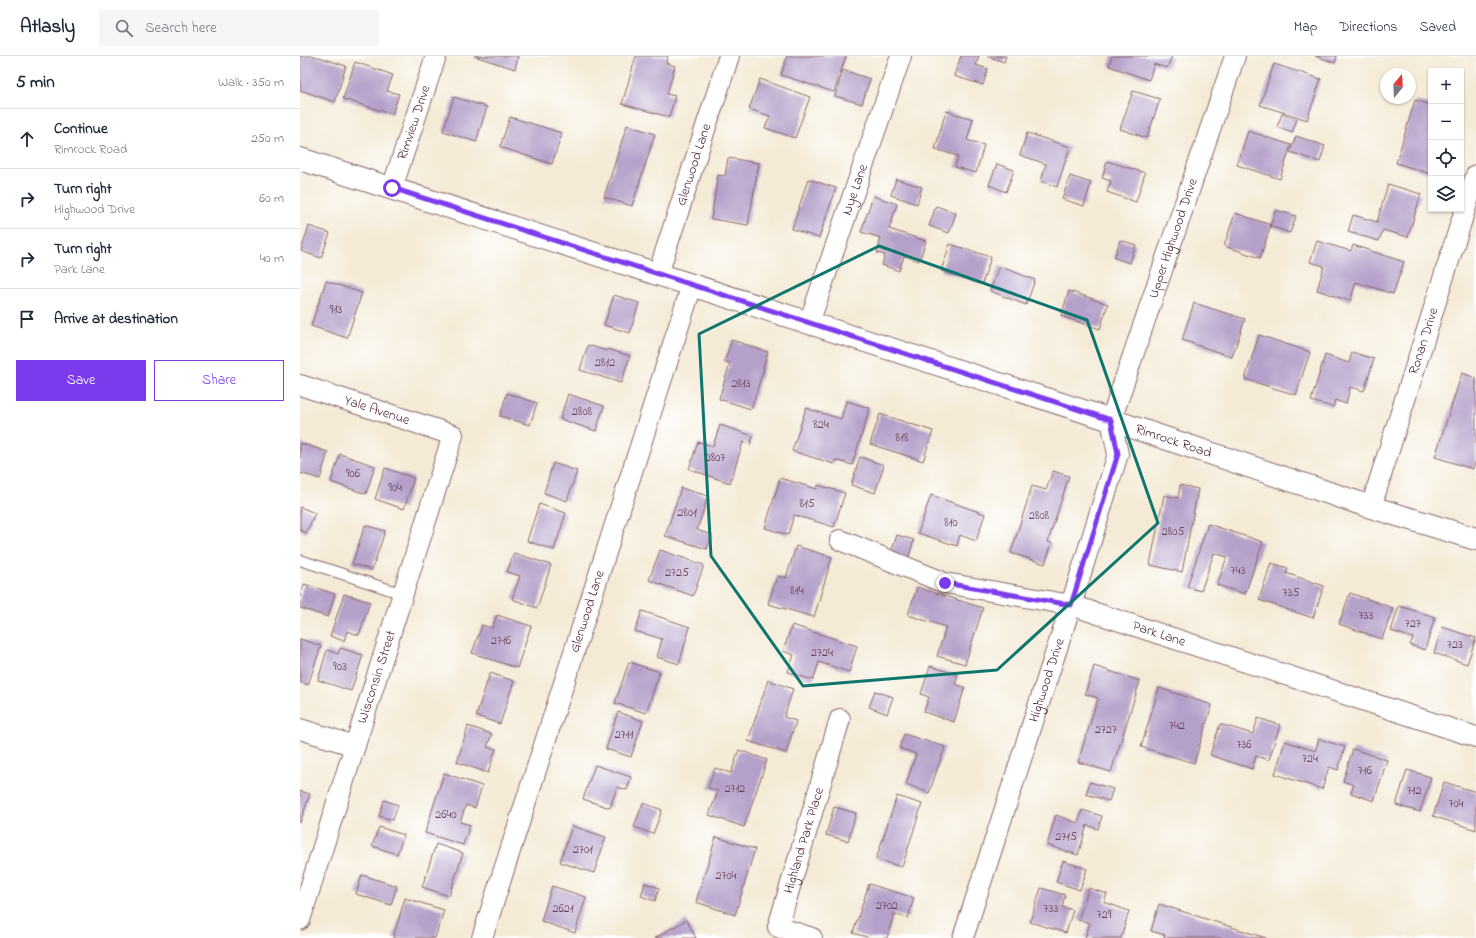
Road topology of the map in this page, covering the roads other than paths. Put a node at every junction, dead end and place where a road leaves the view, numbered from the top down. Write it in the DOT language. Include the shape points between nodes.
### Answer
graph roads {
  1 [pos="436,56"];
  2 [pos="729,56"];
  3 [pos="901,56"];
  4 [pos="1235,56"];
  5 [pos="300,159"];
  6 [pos="1476,175"];
  7 [pos="392,188"];
  8 [pos="658,274"];
  9 [pos="692,285"];
  10 [pos="809,323"];
  11 [pos="300,385"];
  12 [pos="1111,420"];
  13 [pos="453,435"];
  14 [pos="1370,507"];
  15 [pos="1476,539"];
  16 [pos="840,540"];
  17 [pos="300,560"];
  18 [pos="403,594"];
  19 [pos="1071,605"];
  20 [pos="840,719"];
  21 [pos="300,729"];
  22 [pos="1476,737"];
  23 [pos="355,746"];
  24 [pos="302,907"];
  25 [pos="482,938"];
  26 [pos="812,938"];
  27 [pos="963,938"];
  1 -- 7 [label="street, Rimview Drive"];
  2 -- 8 [label="street, Glenwood Lane"];
  3 -- 10 [label="street, Nye Lane"];
  4 -- 12 [label="street, Upper Highwood Drive"];
  5 -- 7 [label="main road, Rimrock Road"];
  6 -- 14 [label="street, Ronan Drive"];
  7 -- 8 [label="main road, Rimrock Road"];
  8 -- 9 [label="main road, Rimrock Road"];
  9 -- 10 [label="main road, Rimrock Road"];
  9 -- 25 [label="street, Glenwood Lane"];
  10 -- 12 [label="main road, Rimrock Road"];
  11 -- 13 [label="street, Yale Avenue"];
  12 -- 14 [label="main road, Rimrock Road"];
  12 -- 19 [label="street, Highwood Drive" via="1118,454"];
  13 -- 18 [label="street, Wisconsin Street"];
  14 -- 15 [label="main road, Rimrock Road"];
  16 -- 19 [label="street, Park Lane" via="945,583"];
  17 -- 18 [label="lane"];
  18 -- 23 [label="street, Wisconsin Street"];
  19 -- 22 [label="street, Park Lane"];
  19 -- 27 [label="street, Highwood Drive"];
  20 -- 26 [label="street, Highland Park Place" via="778,927"];
  21 -- 23 [label="street"];
  23 -- 24 [label="street, Wisconsin Street"];
}
